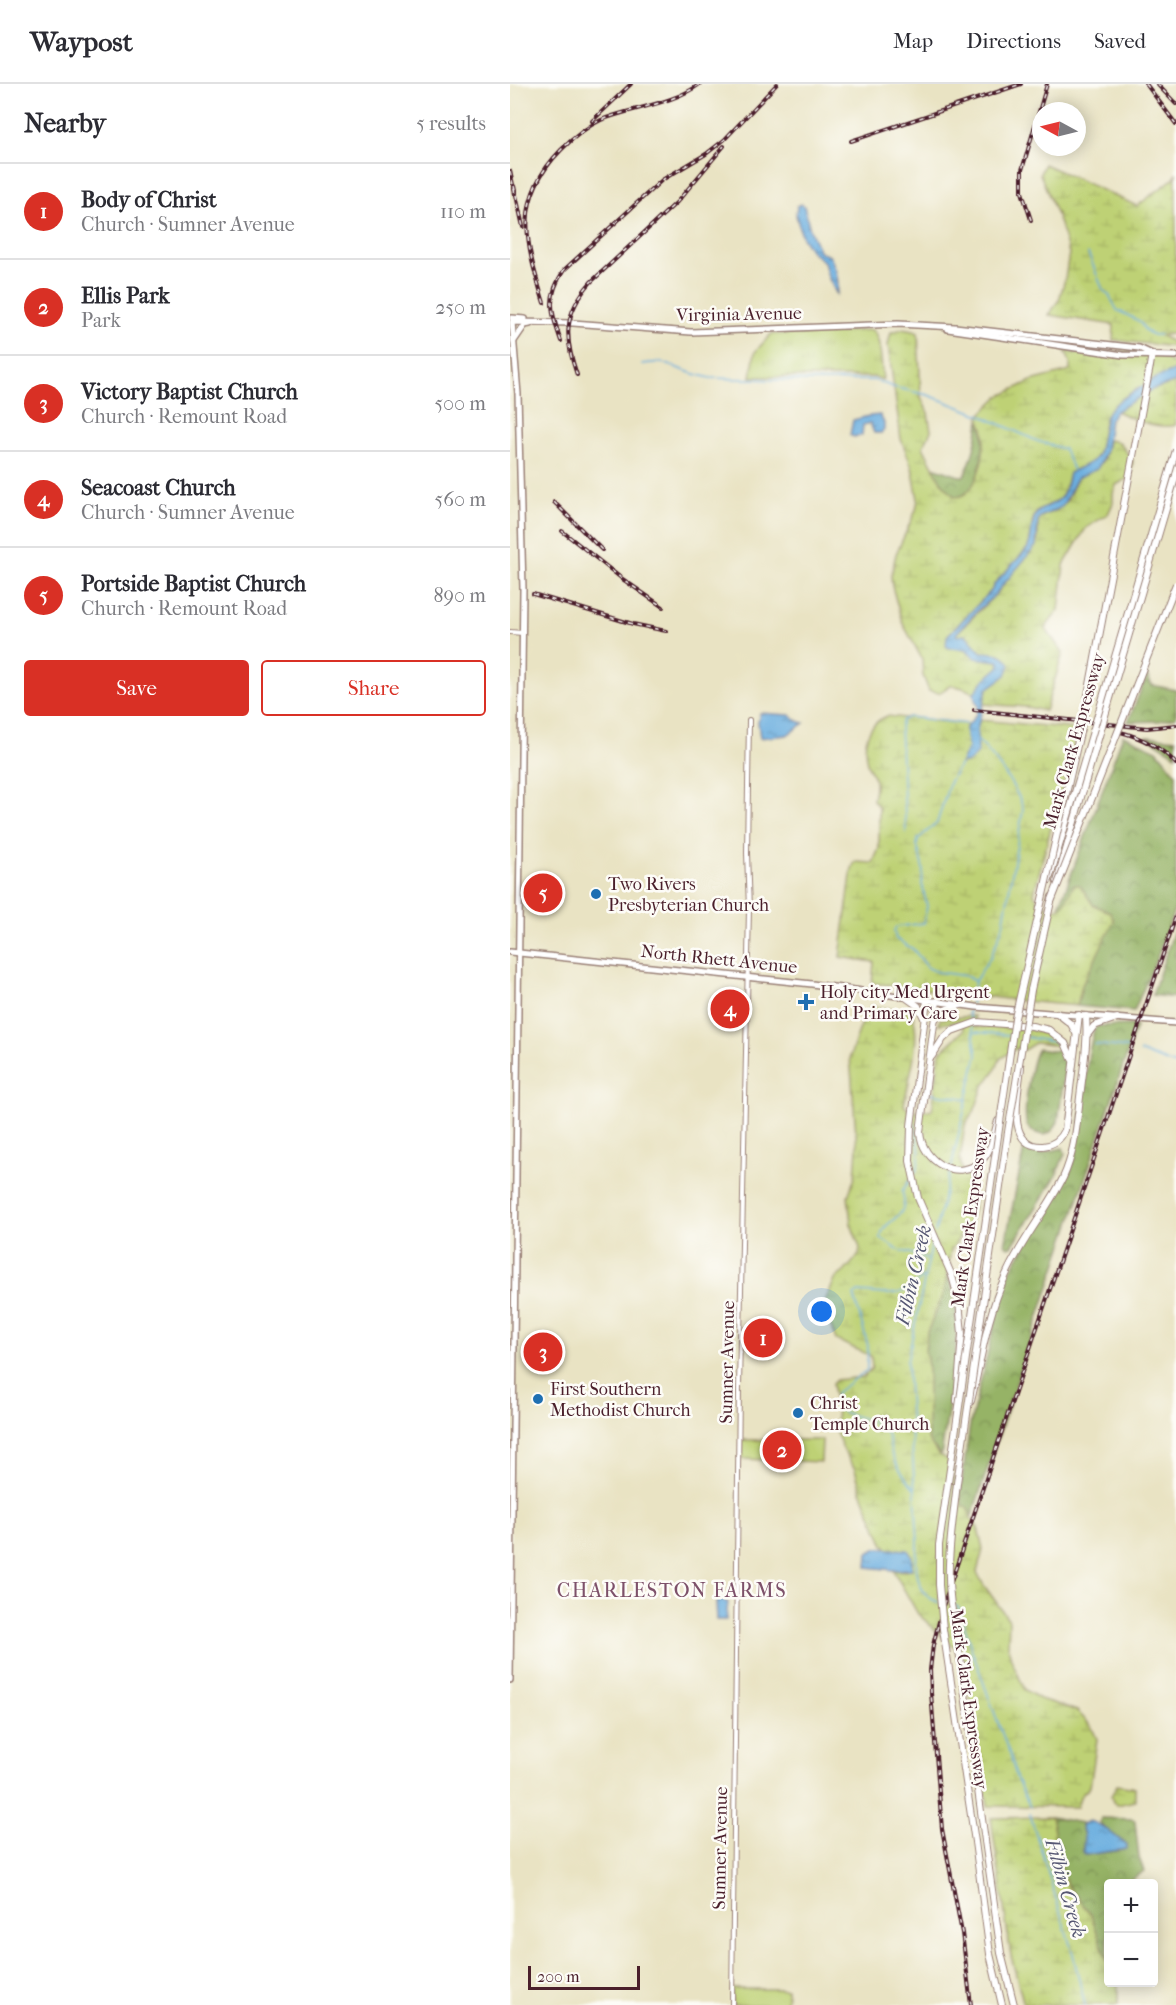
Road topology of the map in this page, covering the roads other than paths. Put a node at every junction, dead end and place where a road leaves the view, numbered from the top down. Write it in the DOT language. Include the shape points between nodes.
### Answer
graph roads {
  1 [pos="536,322"];
  2 [pos="1040,340"];
  3 [pos="513,342"];
  4 [pos="1090,343"];
  5 [pos="1089,351"];
  6 [pos="1155,354"];
  7 [pos="1176,356"];
  8 [pos="1176,450"];
  9 [pos="1176,475"];
  10 [pos="1176,584"];
  11 [pos="510,632"];
  12 [pos="523,633"];
  13 [pos="749,720"];
  14 [pos="1051,902"];
  15 [pos="1037,920"];
  16 [pos="510,952"];
  17 [pos="519,953"];
  18 [pos="747,977"];
  19 [pos="904,996"];
  20 [pos="927,1000"];
  21 [pos="937,1001"];
  22 [pos="961,1005"];
  23 [pos="1057,1013"];
  24 [pos="1082,1015"];
  25 [pos="1117,1018"];
  26 [pos="924,1019"];
  27 [pos="1176,1023"];
  28 [pos="934,1025"];
  29 [pos="1024,1028"];
  30 [pos="1076,1033"];
  31 [pos="1087,1037"];
  32 [pos="1073,1064"];
  33 [pos="928,1068"];
  34 [pos="999,1118"];
  35 [pos="513,1272"];
  36 [pos="968,1413"];
  37 [pos="956,1425"];
  38 [pos="510,1680"];
  39 [pos="732,2005"];
  40 [pos="1002,2005"];
  41 [pos="1014,2005"];
  1 -- 2 [label="main road, Virginia Avenue" via="691,332 898,324"];
  1 -- 3 [label="main road" via="525,326"];
  1 -- 3 [label="main road, Virginia Avenue" via="512,320"];
  2 -- 4 [label="main road, Virginia Avenue"];
  2 -- 5 [label="main road, Virginia Avenue"];
  3 -- 12 [label="main road" via="522,503"];
  4 -- 5 [label="main road"];
  4 -- 6 [label="main road, Virginia Avenue" via="1139,348"];
  5 -- 6 [label="main road, Virginia Avenue" via="1137,357"];
  6 -- 7 [label="main road, Virginia Avenue"];
  6 -- 15 [label="highway, bridge" via="1084,717"];
  8 -- 15 [label="highway, Mark Clark Expressway, bridge"];
  9 -- 14 [label="highway, Mark Clark Expressway, bridge"];
  10 -- 14 [label="highway, bridge"];
  11 -- 12 [label="street"];
  12 -- 17 [label="main road"];
  13 -- 18 [label="street, Sumner Avenue"];
  14 -- 29 [label="highway, Mark Clark Expressway, bridge"];
  15 -- 34 [label="highway, Mark Clark Expressway, bridge" via="1015,1018"];
  16 -- 17 [label="main road, North Rhett Avenue"];
  17 -- 18 [label="main road, North Rhett Avenue"];
  17 -- 35 [label="main road"];
  18 -- 19 [label="main road, North Rhett Avenue"];
  18 -- 39 [label="street, Sumner Avenue"];
  19 -- 20 [label="main road, North Rhett Avenue"];
  19 -- 26 [label="highway" via="918,1006"];
  20 -- 21 [label="main road, North Rhett Avenue"];
  20 -- 26 [label="highway"];
  21 -- 22 [label="main road, North Rhett Avenue"];
  21 -- 28 [label="highway"];
  22 -- 23 [label="main road, North Rhett Avenue"];
  22 -- 28 [label="highway" via="941,1011"];
  23 -- 24 [label="main road, North Rhett Avenue"];
  23 -- 30 [label="highway"];
  24 -- 25 [label="main road, North Rhett Avenue"];
  24 -- 30 [label="highway"];
  24 -- 31 [label="highway"];
  25 -- 27 [label="main road, North Rhett Avenue"];
  25 -- 31 [label="highway" via="1094,1026"];
  26 -- 37 [label="highway, bridge" via="910,1152 918,1198 952,1276 960,1308"];
  28 -- 33 [label="highway"];
  29 -- 32 [label="highway, bridge" via="1016,1119 1022,1137 1029,1143 1050,1144 1065,1130"];
  29 -- 36 [label="highway, Mark Clark Expressway, bridge"];
  30 -- 32 [label="highway"];
  31 -- 36 [label="highway, bridge" via="1074,1146 1063,1177 1002,1284"];
  32 -- 33 [label="highway" via="1065,1043 1049,1030 977,1022 958,1028 943,1039"];
  33 -- 34 [label="highway, bridge" via="920,1132 922,1145 932,1160 951,1169 967,1168 982,1159 989,1150"];
  34 -- 37 [label="highway, Mark Clark Expressway, bridge"];
  35 -- 38 [label="main road"];
  36 -- 41 [label="highway, Mark Clark Expressway, bridge" via="949,1548 948,1588 1000,1953"];
  37 -- 40 [label="highway, Mark Clark Expressway, bridge" via="939,1545 940,1609 990,1954"];
}
